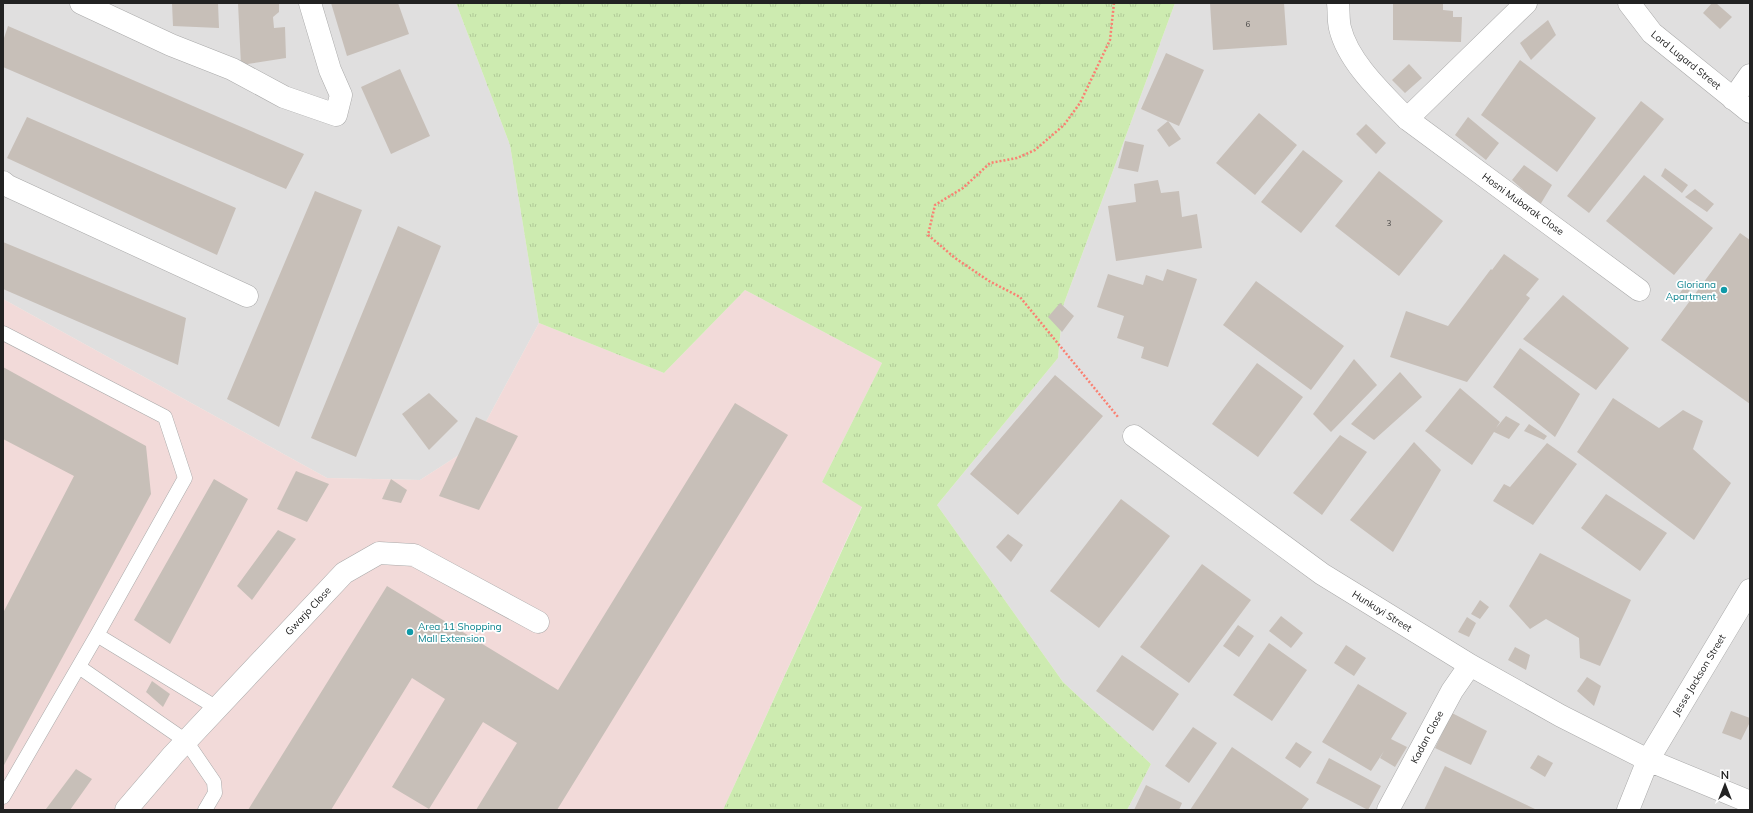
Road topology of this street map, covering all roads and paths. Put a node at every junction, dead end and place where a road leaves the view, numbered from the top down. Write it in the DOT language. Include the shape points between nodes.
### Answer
graph roads {
  1 [pos="82,3"];
  2 [pos="310,3"];
  3 [pos="1114,3"];
  4 [pos="1338,3"];
  5 [pos="1526,3"];
  6 [pos="1629,3"];
  7 [pos="1750,75"];
  8 [pos="1733,99"];
  9 [pos="1750,112"];
  10 [pos="1407,119"];
  11 [pos="3,182"];
  12 [pos="1639,290"];
  13 [pos="247,296"];
  14 [pos="3,334"];
  15 [pos="1134,436"];
  16 [pos="1750,590"];
  17 [pos="538,622"];
  18 [pos="97,635"];
  19 [pos="1470,665"];
  20 [pos="79,667"];
  21 [pos="217,708"];
  22 [pos="186,741"];
  23 [pos="1648,760"];
  24 [pos="3,797"];
  25 [pos="1750,802"];
  26 [pos="126,810"];
  27 [pos="205,810"];
  28 [pos="1388,810"];
  29 [pos="1628,810"];
  1 -- 2 [label="street" via="170,45 232,69 284,97 336,115 341,95 330,70"];
  3 -- 15 [label="path" via="1110,40 1080,103 1064,126 1035,150 1017,158 990,163 963,188 935,205 928,235 983,278 1020,297"];
  4 -- 10 [label="street, Hosni Mubarak Close" via="1340,28 1353,58 1378,90"];
  5 -- 10 [label="street"];
  6 -- 8 [label="street, Lord Lugard Street" via="1652,33"];
  7 -- 8 [label="street"];
  8 -- 9 [label="street, Lord Lugard Street"];
  10 -- 12 [label="street, Hosni Mubarak Close"];
  11 -- 13 [label="street"];
  14 -- 18 [label="lane" via="165,417 185,478"];
  15 -- 19 [label="street, Hunkuyi Street" via="1322,574"];
  16 -- 23 [label="street, Jesse Jackson Street"];
  17 -- 21 [label="street, Gwarjo Close" via="414,555 379,553 344,572"];
  18 -- 20 [label="lane"];
  18 -- 21 [label="lane"];
  19 -- 23 [label="street, Hunkuyi Street" via="1561,716"];
  19 -- 28 [label="street, Kadan Close" via="1452,691"];
  20 -- 22 [label="lane"];
  20 -- 24 [label="lane"];
  21 -- 22 [label="street, Gwarjo Close"];
  22 -- 26 [label="street, Gwarjo Close"];
  22 -- 27 [label="lane" via="214,782 215,793"];
  23 -- 25 [label="street, Hunkuyi Street"];
  23 -- 29 [label="street, Jesse Jackson Street"];
}
